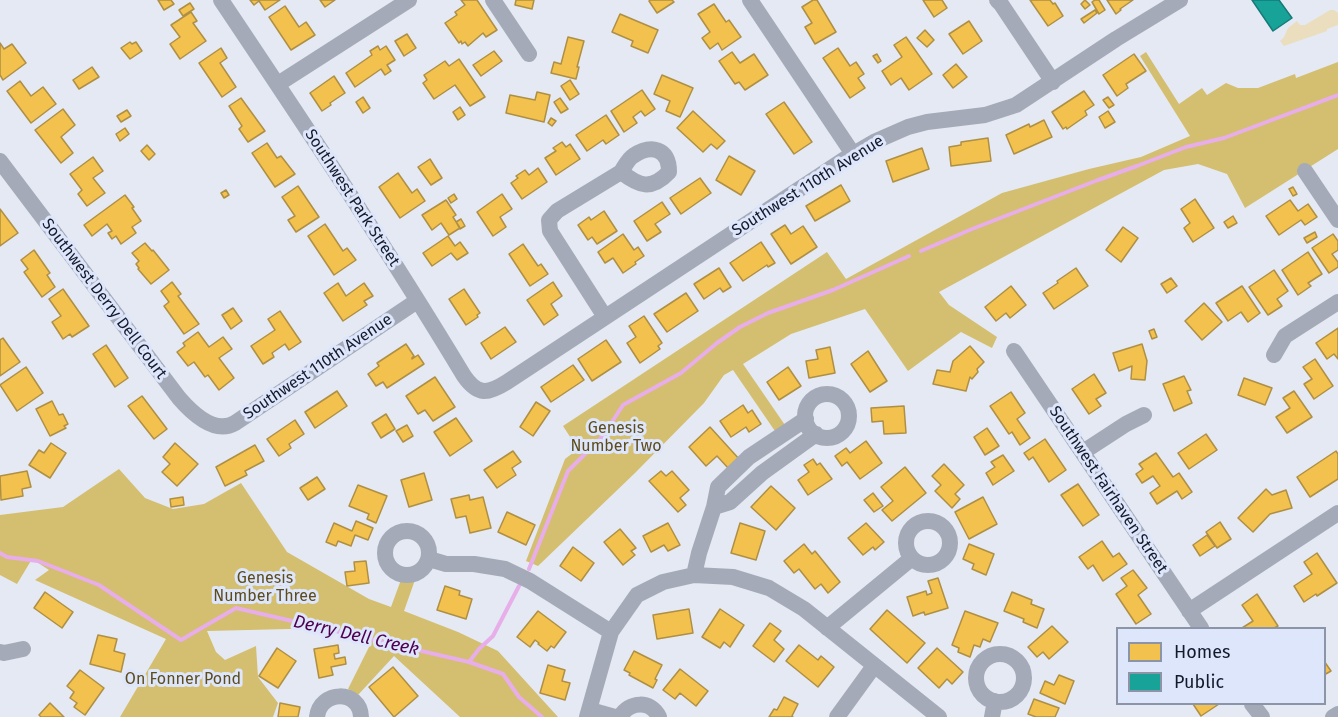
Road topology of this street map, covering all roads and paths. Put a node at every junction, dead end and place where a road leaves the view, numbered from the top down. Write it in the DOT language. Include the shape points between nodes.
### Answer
graph roads {
  1 [pos="221,0"];
  2 [pos="410,0"];
  3 [pos="493,0"];
  4 [pos="750,0"];
  5 [pos="997,0"];
  6 [pos="1177,1"];
  7 [pos="529,54"];
  8 [pos="1053,82"];
  9 [pos="278,84"];
  10 [pos="853,154"];
  11 [pos="0,161"];
  12 [pos="1305,171"];
  13 [pos="621,172"];
  14 [pos="1338,220"];
  15 [pos="417,301"];
  16 [pos="1338,302"];
  17 [pos="605,317"];
  18 [pos="1014,351"];
  19 [pos="1274,355"];
  20 [pos="484,391"];
  21 [pos="1144,415"];
  22 [pos="806,419"];
  23 [pos="217,426"];
  24 [pos="816,434"];
  25 [pos="1083,452"];
  26 [pos="714,507"];
  27 [pos="1338,513"];
  28 [pos="912,558"];
  29 [pos="429,559"];
  30 [pos="694,575"];
  31 [pos="1190,611"];
  32 [pos="1201,627"];
  33 [pos="827,628"];
  34 [pos="611,632"];
  35 [pos="24,649"];
  36 [pos="0,652"];
  37 [pos="874,666"];
  38 [pos="1253,705"];
  39 [pos="588,714"];
  40 [pos="1338,714"];
  41 [pos="317,717"];
  42 [pos="361,717"];
  43 [pos="617,717"];
  44 [pos="659,717"];
  45 [pos="837,717"];
  46 [pos="939,717"];
  47 [pos="1262,717"];
  48 [pos="1333,717"];
  1 -- 9 [label="street, Southwest Park Street"];
  2 -- 9 [label="street"];
  3 -- 7 [label="street"];
  4 -- 10 [label="street"];
  5 -- 8 [label="street"];
  6 -- 8 [label="street, Southwest 110th Avenue"];
  8 -- 10 [label="street, Southwest 110th Avenue" via="1000,111 908,127"];
  9 -- 15 [label="street, Southwest Park Street"];
  10 -- 17 [label="street, Southwest 110th Avenue"];
  11 -- 23 [label="street, Southwest Derry Dell Court" via="179,398 196,415"];
  12 -- 14 [label="street"];
  13 -- 17 [label="street" via="549,220 550,231"];
  15 -- 20 [label="street, Southwest Park Street" via="472,386"];
  15 -- 23 [label="street, Southwest 110th Avenue" via="243,418 225,427"];
  16 -- 19 [label="street" via="1285,336"];
  17 -- 20 [label="street, Southwest 110th Avenue" via="507,382"];
  18 -- 25 [label="street, Southwest Fairhaven Street"];
  21 -- 25 [label="street"];
  22 -- 24 [label="street"];
  22 -- 24 [label="street" via="808,405 819,395 834,395 846,404 849,418 843,431 830,438"];
  22 -- 26 [label="street" via="732,472 718,487"];
  24 -- 26 [label="street" via="730,502"];
  25 -- 31 [label="street, Southwest Fairhaven Street"];
  26 -- 30 [label="street"];
  27 -- 31 [label="street"];
  28 -- 33 [label="street"];
  29 -- 34 [label="street" via="505,569 530,580"];
  30 -- 33 [label="street" via="733,577 770,588"];
  30 -- 34 [label="street" via="663,582 637,595"];
  31 -- 32 [label="street, Southwest Fairhaven Street"];
  33 -- 37 [label="street"];
  34 -- 39 [label="street"];
  35 -- 36 [label="street"];
  37 -- 45 [label="street"];
  37 -- 46 [label="street"];
  38 -- 47 [label="street"];
  39 -- 43 [label="street"];
  40 -- 48 [label="street"];
  41 -- 42 [label="street" via="324,702 344,696 353,700"];
  43 -- 44 [label="street" via="626,708 642,704 651,707"];
}
